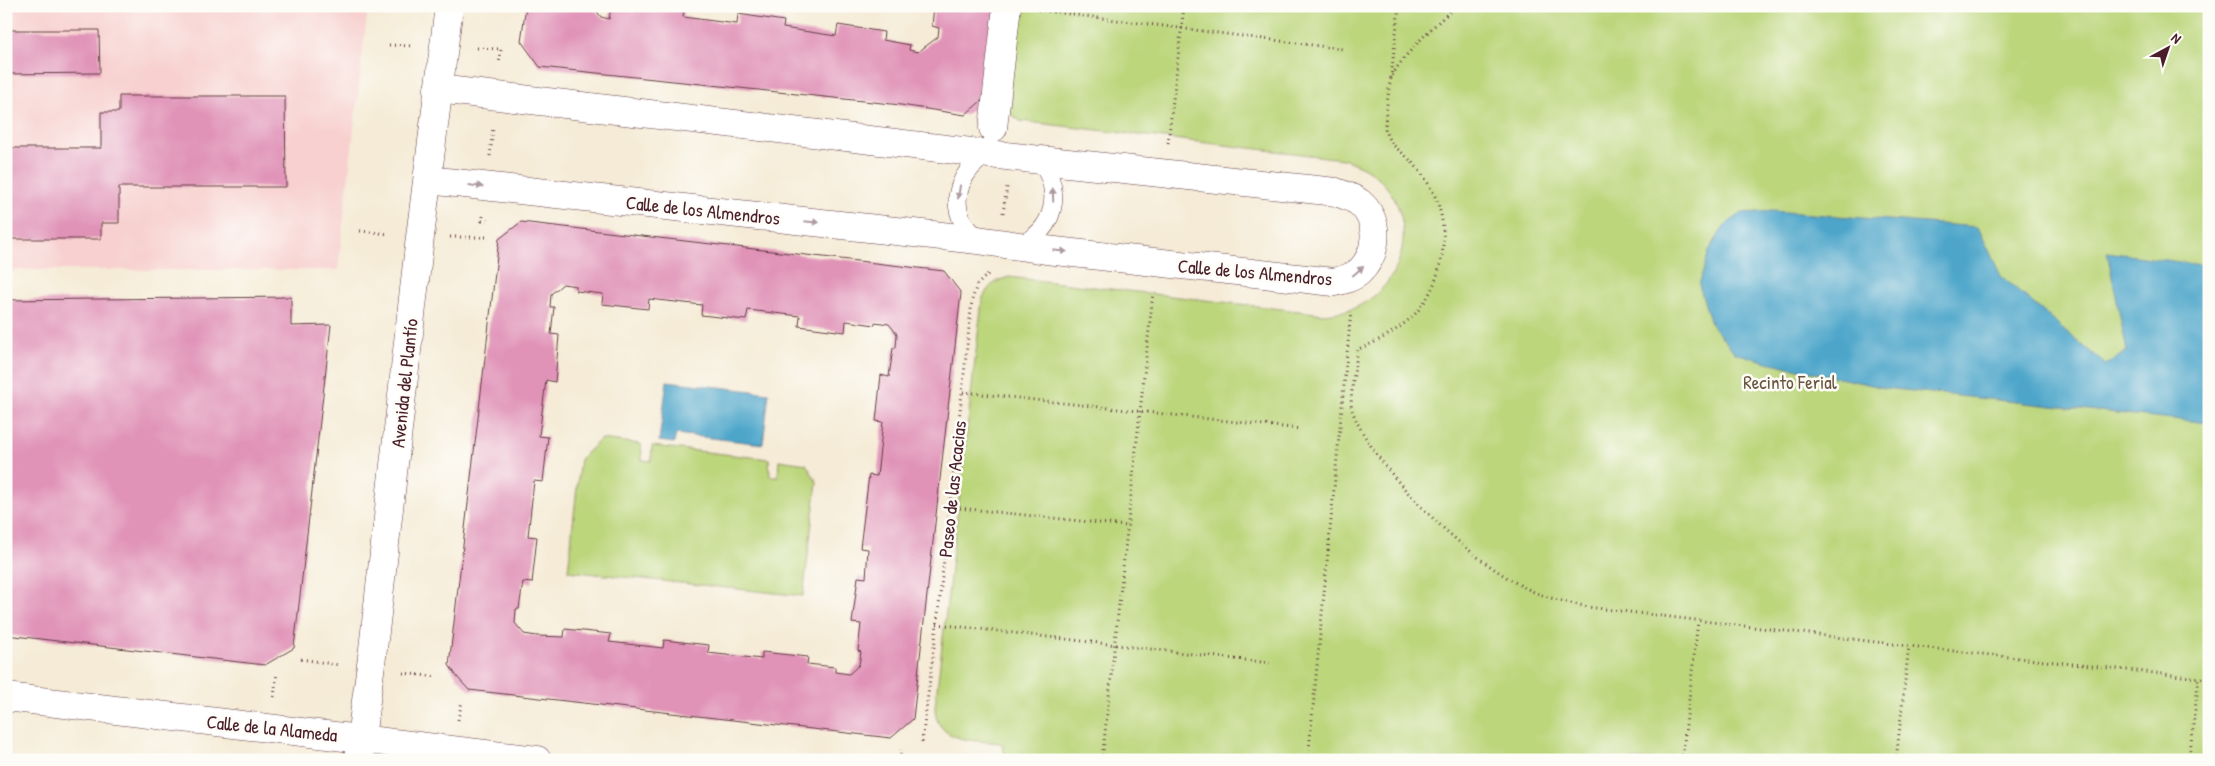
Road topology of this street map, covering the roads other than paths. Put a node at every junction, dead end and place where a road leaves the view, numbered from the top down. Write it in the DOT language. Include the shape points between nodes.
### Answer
graph roads {
  1 [pos="449,6"];
  2 [pos="1018,8"];
  3 [pos="438,89"];
  4 [pos="993,128"];
  5 [pos="987,154"];
  6 [pos="1040,160"];
  7 [pos="428,180"];
  8 [pos="999,243"];
  9 [pos="6,697"];
  10 [pos="360,749"];
  11 [pos="537,760"];
  1 -- 3 [label="street, Avenida del Plantío"];
  2 -- 4 [label="street"];
  3 -- 5 [label="street, Calle de los Almendros"];
  3 -- 7 [label="street, Avenida del Plantío"];
  5 -- 6 [label="street, Calle de los Almendros"];
  5 -- 8 [label="lane, one-way" via="968,169 961,182 958,196 960,213 964,223"];
  8 -- 6 [label="lane, one-way" via="1036,237 1047,222 1054,195 1050,176"];
  8 -- 6 [label="street, Calle de los Almendros, one-way" via="1334,282 1359,272 1373,249 1375,237 1367,212 1360,203 1336,192"];
  7 -- 8 [label="street, Calle de los Almendros, one-way"];
  7 -- 10 [label="street, Avenida del Plantío"];
  9 -- 10 [label="street, Calle de la Alameda"];
  10 -- 11 [label="street, Calle de la Alameda"];
}
